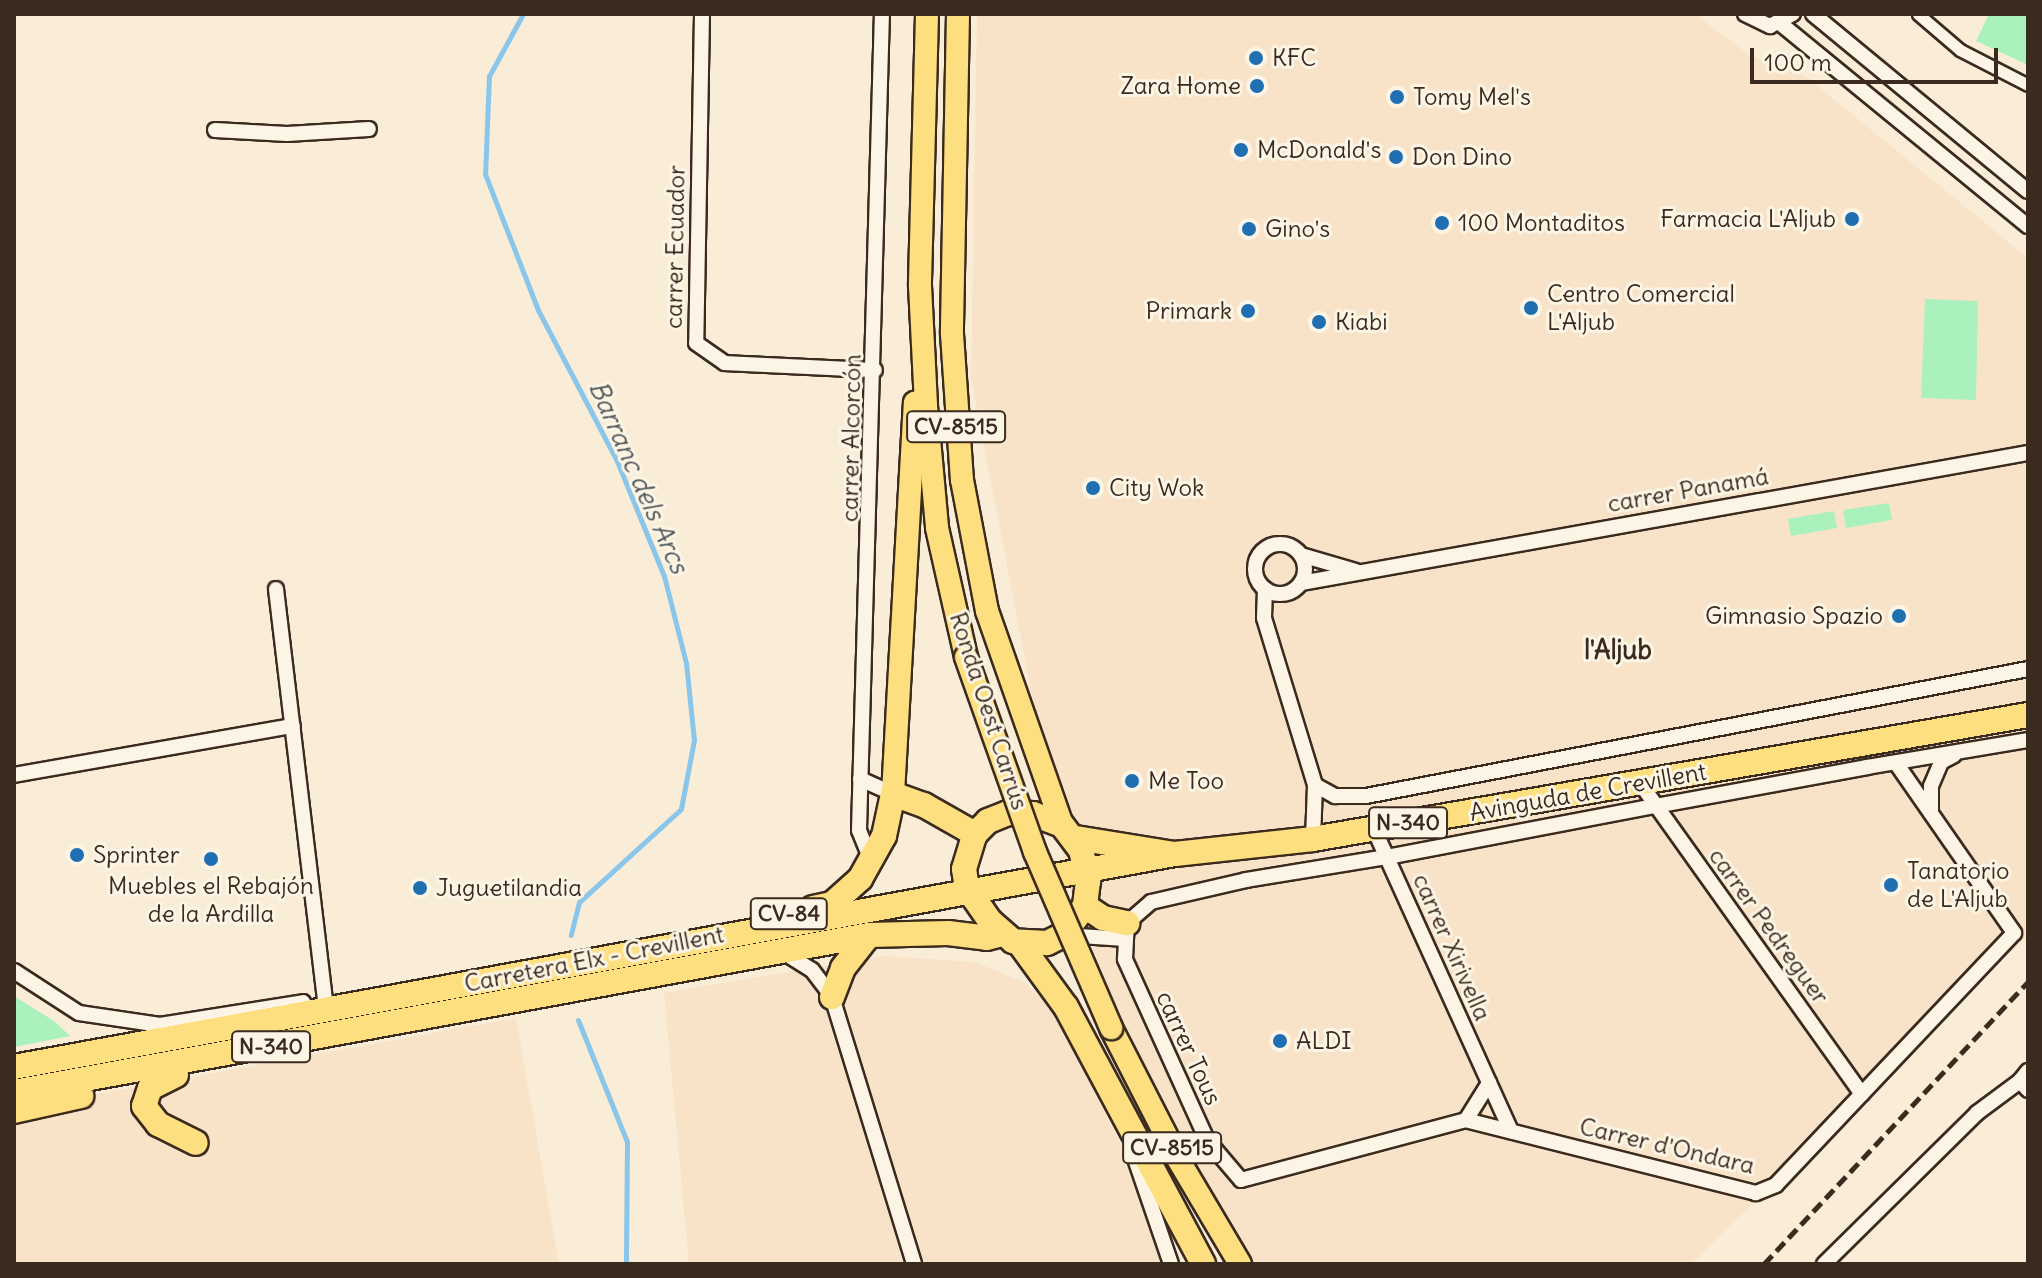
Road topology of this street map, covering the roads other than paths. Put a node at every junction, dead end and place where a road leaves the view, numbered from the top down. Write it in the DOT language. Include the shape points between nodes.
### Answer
graph roads {
  1 [pos="702,14"];
  2 [pos="882,14"];
  3 [pos="927,14"];
  4 [pos="958,14"];
  5 [pos="1745,14"];
  6 [pos="1813,14"];
  7 [pos="1918,14"];
  8 [pos="1787,19"];
  9 [pos="2028,85"];
  10 [pos="369,129"];
  11 [pos="215,130"];
  12 [pos="2028,191"];
  13 [pos="2028,226"];
  14 [pos="920,286"];
  15 [pos="875,370"];
  16 [pos="2026,453"];
  17 [pos="1301,555"];
  18 [pos="1356,571"];
  19 [pos="1301,583"];
  20 [pos="276,589"];
  21 [pos="1265,589"];
  22 [pos="1283,594"];
  23 [pos="1268,625"];
  24 [pos="2028,669"];
  25 [pos="2028,715"];
  26 [pos="293,726"];
  27 [pos="2028,740"];
  28 [pos="1863,746"];
  29 [pos="1959,753"];
  30 [pos="1892,763"];
  31 [pos="14,775"];
  32 [pos="860,779"];
  33 [pos="1640,783"];
  34 [pos="1315,785"];
  35 [pos="893,794"];
  36 [pos="1655,806"];
  37 [pos="1931,813"];
  38 [pos="1374,829"];
  39 [pos="1069,832"];
  40 [pos="975,834"];
  41 [pos="1313,839"];
  42 [pos="1175,854"];
  43 [pos="1387,857"];
  44 [pos="871,860"];
  45 [pos="1087,869"];
  46 [pos="967,888"];
  47 [pos="1085,906"];
  48 [pos="1126,931"];
  49 [pos="722,935"];
  50 [pos="869,935"];
  51 [pos="1063,935"];
  52 [pos="1011,939"];
  53 [pos="783,952"];
  54 [pos="14,971"];
  55 [pos="474,982"];
  56 [pos="832,997"];
  57 [pos="325,999"];
  58 [pos="347,1033"];
  59 [pos="14,1067"];
  60 [pos="176,1075"];
  61 [pos="2025,1081"];
  62 [pos="1489,1083"];
  63 [pos="14,1092"];
  64 [pos="1862,1094"];
  65 [pos="14,1111"];
  66 [pos="1120,1115"];
  67 [pos="1466,1120"];
  68 [pos="1511,1131"];
  69 [pos="196,1143"];
  70 [pos="1241,1180"];
  71 [pos="914,1264"];
  72 [pos="1171,1264"];
  73 [pos="1203,1264"];
  74 [pos="1240,1264"];
  75 [pos="1824,1264"];
  1 -- 15 [label="street, carrer Ecuador" via="692,328 696,343 725,363"];
  2 -- 15 [label="street, carrer Alcorcón"];
  3 -- 14 [label="main road, Ronda Oest Carrús / CV-8515"];
  4 -- 39 [label="main road, Ronda Oest Carrús / CV-8515" via="952,334 962,480 987,611"];
  5 -- 8 [label="street" via="1760,25"];
  6 -- 12 [label="street"];
  7 -- 9 [label="street" via="1960,50"];
  8 -- 13 [label="street"];
  10 -- 11 [label="street" via="287,134"];
  14 -- 35 [label="main road"];
  14 -- 74 [label="main road, Ronda Oest Carrús / CV-8515, bridge" via="937,528 966,657 1035,852 1111,1028 1178,1159"];
  15 -- 32 [label="street, carrer Alcorcón"];
  16 -- 18 [label="street, carrer Panamá"];
  17 -- 18 [label="street, carrer Panamá"];
  17 -- 19 [label="street"];
  17 -- 21 [label="street" via="1279,544 1264,550 1255,571"];
  18 -- 19 [label="street, carrer Panamá"];
  19 -- 22 [label="street"];
  20 -- 26 [label="street"];
  21 -- 22 [label="street"];
  21 -- 23 [label="street" via="1262,604"];
  22 -- 23 [label="street" via="1272,607"];
  23 -- 34 [label="street"];
  24 -- 34 [label="street, Avinguda de Crevillent" via="1366,796 1335,796"];
  25 -- 28 [label="highway, Avinguda de Crevillent / N-340"];
  26 -- 31 [label="street"];
  26 -- 57 [label="street"];
  27 -- 29 [label="street, Avinguda de Crevillent"];
  28 -- 30 [label="street"];
  28 -- 33 [label="highway, Avinguda de Crevillent / N-340"];
  29 -- 30 [label="street, Avinguda de Crevillent"];
  29 -- 37 [label="street" via="1941,762 1931,786"];
  30 -- 36 [label="street, Avinguda de Crevillent"];
  30 -- 37 [label="street"];
  32 -- 35 [label="street"];
  32 -- 44 [label="street, carrer Alcorcón" via="859,830"];
  33 -- 36 [label="street, carrer Pedreguer"];
  33 -- 38 [label="highway, Avinguda de Crevillent / N-340"];
  34 -- 41 [label="street"];
  35 -- 40 [label="highway"];
  35 -- 44 [label="highway" via="884,836"];
  36 -- 43 [label="street, Avinguda de Crevillent"];
  36 -- 64 [label="street, carrer Pedreguer"];
  37 -- 64 [label="street, Carrer d'Ondara" via="2014,933"];
  38 -- 41 [label="highway, Avinguda de Crevillent / N-340"];
  38 -- 43 [label="street, carrer Xirivella"];
  39 -- 40 [label="highway, Avinguda de Crevillent" via="1033,814 1008,813"];
  39 -- 42 [label="highway, Avinguda de Crevillent / N-340"];
  39 -- 45 [label="highway"];
  40 -- 46 [label="highway" via="964,869"];
  41 -- 42 [label="highway, Avinguda de Crevillent / N-340"];
  42 -- 45 [label="highway, Carretera Elx - Crevillent / N-340"];
  43 -- 48 [label="street, Avinguda de Crevillent" via="1151,902"];
  43 -- 62 [label="street, carrer Xirivella"];
  44 -- 49 [label="highway, CV-84" via="832,904"];
  45 -- 46 [label="highway, Carretera Elx - Crevillent / N-340"];
  45 -- 47 [label="highway"];
  46 -- 49 [label="highway, Carretera Elx - Crevillent / N-340"];
  46 -- 52 [label="highway"];
  47 -- 48 [label="highway"];
  47 -- 51 [label="highway"];
  48 -- 51 [label="street"];
  48 -- 70 [label="street, carrer Tous" via="1125,959 1207,1140"];
  49 -- 55 [label="highway, Carretera Elx - Crevillent / N-340"];
  50 -- 52 [label="highway, Carretera Elx - Crevillent / N-340" via="948,933"];
  50 -- 53 [label="highway, Carretera Elx - Crevillent / N-340"];
  50 -- 56 [label="highway" via="843,968"];
  51 -- 52 [label="highway, Carretera Elx - Crevillent" via="1047,943"];
  52 -- 66 [label="highway" via="1066,1007"];
  53 -- 56 [label="street" via="812,970"];
  53 -- 58 [label="highway, Carretera Elx - Crevillent / N-340"];
  54 -- 57 [label="street" via="79,1013 160,1025"];
  55 -- 57 [label="street"];
  55 -- 59 [label="highway, Carretera Elx - Crevillent / N-340"];
  56 -- 71 [label="street"];
  58 -- 60 [label="highway" via="329,1043"];
  58 -- 63 [label="highway, Carretera Elx - Crevillent / N-340"];
  60 -- 65 [label="highway"];
  60 -- 69 [label="highway" via="150,1088 144,1106 158,1124"];
  61 -- 75 [label="street" via="1977,1113"];
  62 -- 67 [label="street"];
  62 -- 68 [label="street, carrer Xirivella"];
  64 -- 68 [label="street, Carrer d'Ondara" via="1776,1185 1756,1193"];
  66 -- 72 [label="street"];
  66 -- 73 [label="highway"];
  67 -- 68 [label="street, Carrer d'Ondara"];
  67 -- 70 [label="street, Carrer d'Ondara"];
}
